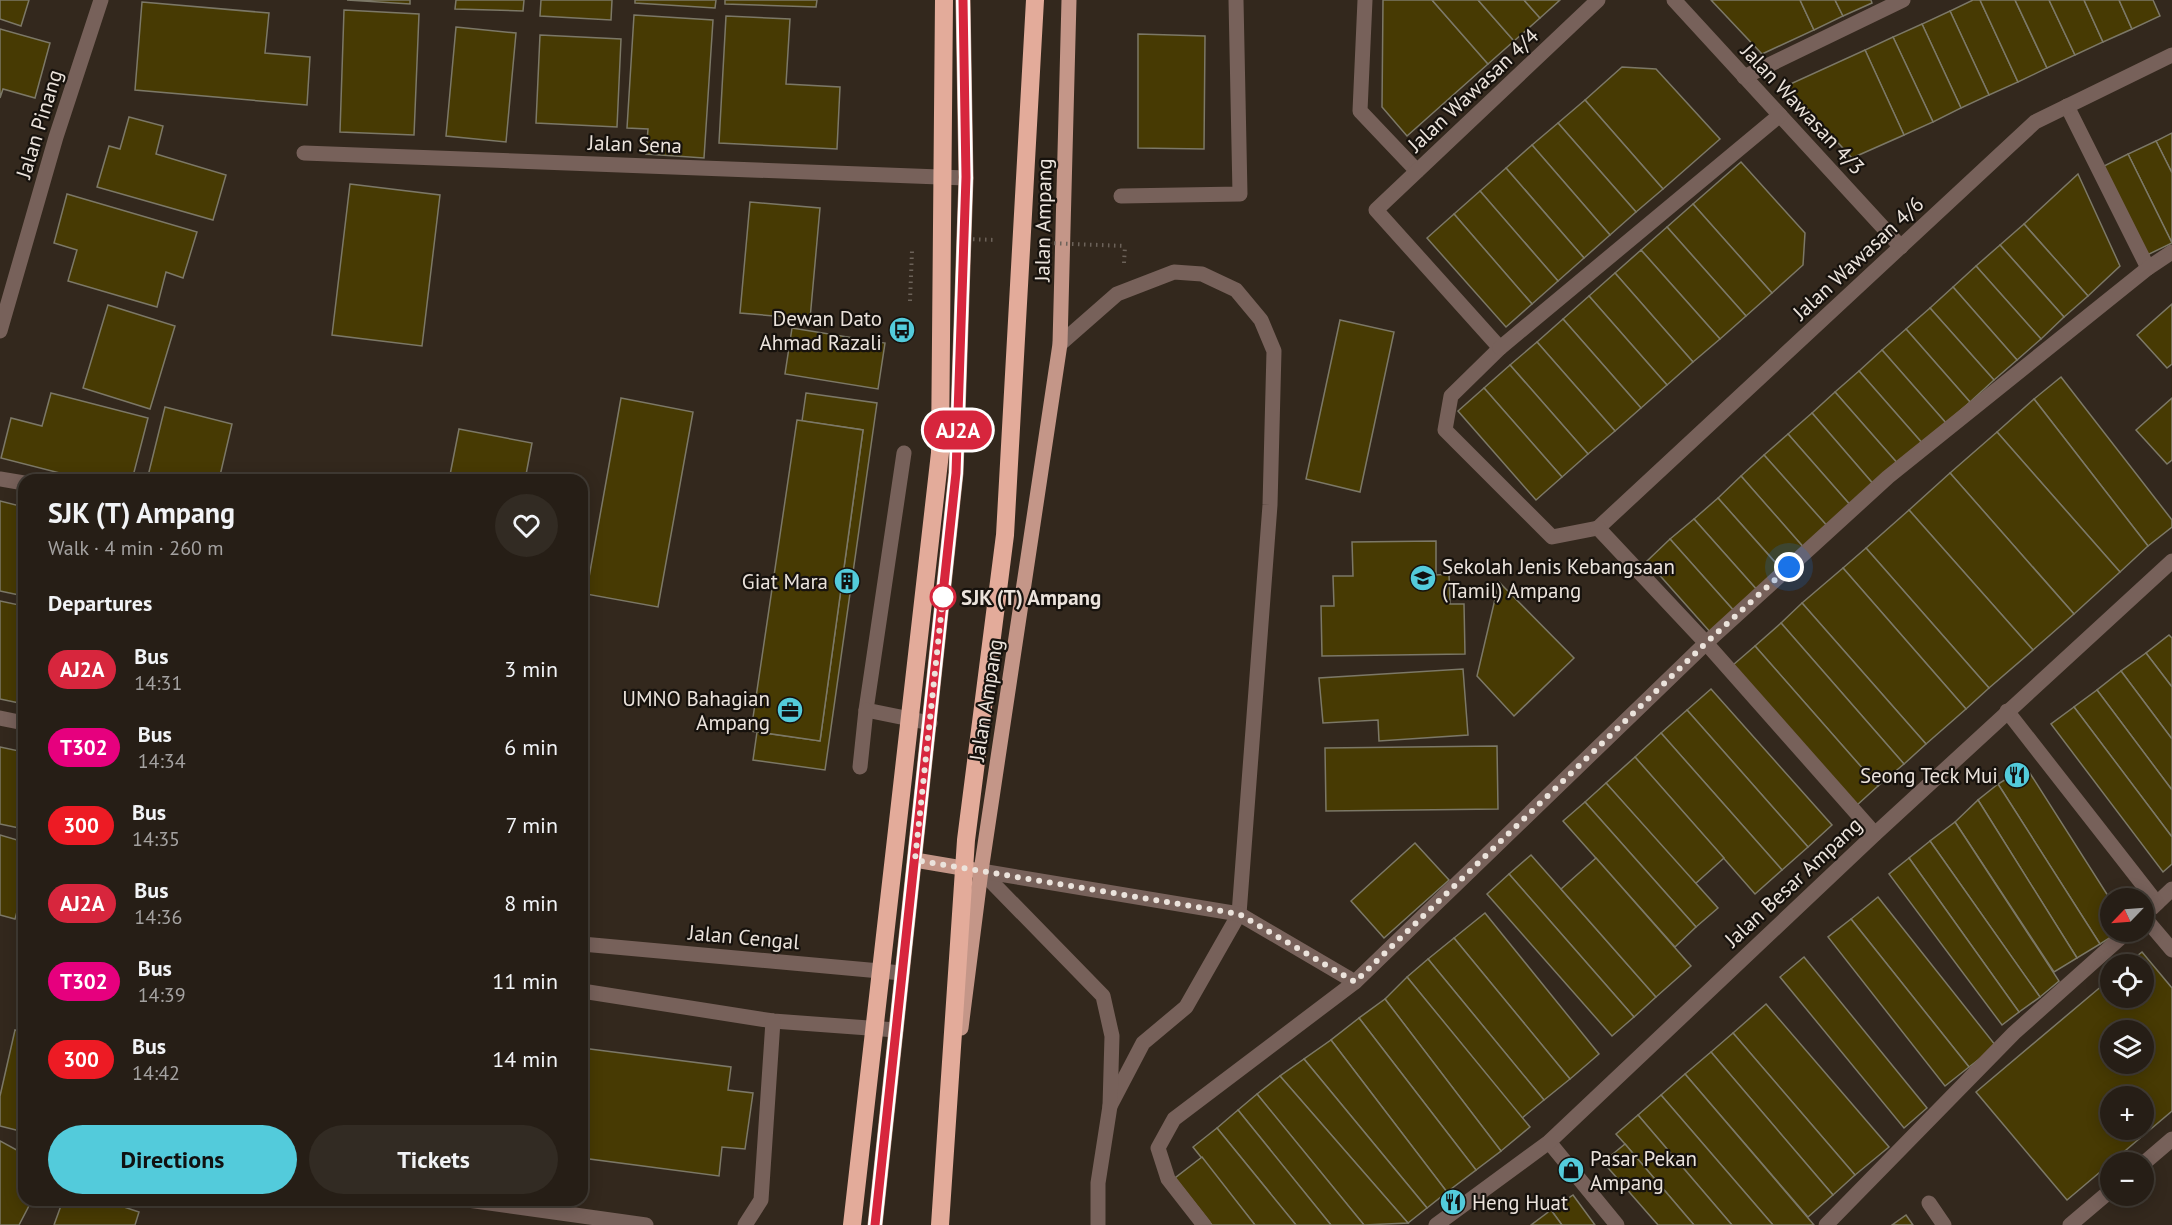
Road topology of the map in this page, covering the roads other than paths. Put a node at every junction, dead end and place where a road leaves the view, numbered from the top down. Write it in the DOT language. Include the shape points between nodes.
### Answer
graph roads {
  1 [pos="101,0"];
  2 [pos="944,0"];
  3 [pos="963,0"];
  4 [pos="1035,0"];
  5 [pos="1069,0"];
  6 [pos="1236,0"];
  7 [pos="1365,0"];
  8 [pos="1598,0"];
  9 [pos="1674,0"];
  10 [pos="1903,0"];
  11 [pos="2172,55"];
  12 [pos="1744,77"];
  13 [pos="2067,106"];
  14 [pos="1780,115"];
  15 [pos="304,153"];
  16 [pos="1417,171"];
  17 [pos="966,177"];
  18 [pos="1121,196"];
  19 [pos="1900,247"];
  20 [pos="2172,252"];
  21 [pos="2148,268"];
  22 [pos="0,331"];
  23 [pos="1060,344"];
  24 [pos="1500,348"];
  25 [pos="904,453"];
  26 [pos="0,479"];
  27 [pos="18,482"];
  28 [pos="1598,528"];
  29 [pos="2172,561"];
  30 [pos="1706,643"];
  31 [pos="866,710"];
  32 [pos="2007,711"];
  33 [pos="0,718"];
  34 [pos="18,722"];
  35 [pos="930,723"];
  36 [pos="860,767"];
  37 [pos="1875,834"];
  38 [pos="915,860"];
  39 [pos="981,871"];
  40 [pos="2172,889"];
  41 [pos="2157,903"];
  42 [pos="2154,906"];
  43 [pos="1239,914"];
  44 [pos="2154,929"];
  45 [pos="2116,942"];
  46 [pos="588,945"];
  47 [pos="2172,950"];
  48 [pos="902,973"];
  49 [pos="1355,982"];
  50 [pos="588,992"];
  51 [pos="773,1021"];
  52 [pos="896,1030"];
  53 [pos="1110,1106"];
  54 [pos="2172,1139"];
  55 [pos="1549,1142"];
  56 [pos="2154,1154"];
  57 [pos="2100,1200"];
  58 [pos="1929,1203"];
  59 [pos="511,1206"];
  60 [pos="646,1225"];
  61 [pos="745,1225"];
  62 [pos="852,1225"];
  63 [pos="875,1225"];
  64 [pos="938,1225"];
  65 [pos="1098,1225"];
  66 [pos="1204,1225"];
  67 [pos="1436,1225"];
  68 [pos="1617,1225"];
  69 [pos="1826,1225"];
  70 [pos="1944,1225"];
  71 [pos="2070,1225"];
  1 -- 22 [label="street, Jalan Pinang" via="56,137"];
  2 -- 62 [label="highway, bridge" via="940,453"];
  3 -- 17 [label="main road"];
  4 -- 64 [label="highway, bridge" via="1005,534 966,840"];
  5 -- 23 [label="main road, Jalan Ampang"];
  6 -- 18 [label="street" via="1240,194"];
  7 -- 16 [label="street" via="1360,111"];
  8 -- 16 [label="street, Jalan Wawasan 4/4"];
  9 -- 12 [label="street, Jalan Wawasan 4/3"];
  10 -- 12 [label="street"];
  11 -- 13 [label="street, Jalan Wawasan 4/6"];
  12 -- 14 [label="street, Jalan Wawasan 4/3"];
  13 -- 19 [label="street, Jalan Wawasan 4/6" via="2035,122"];
  13 -- 21 [label="street"];
  14 -- 19 [label="street, Jalan Wawasan 4/3"];
  14 -- 24 [label="street"];
  15 -- 17 [label="street, Jalan Sena"];
  16 -- 24 [label="street, Jalan Wawasan 4/4" via="1376,210"];
  17 -- 35 [label="main road" via="956,473"];
  19 -- 28 [label="street, Jalan Wawasan 4/6"];
  20 -- 21 [label="street"];
  21 -- 30 [label="street" via="1888,477"];
  23 -- 39 [label="main road, Jalan Ampang"];
  23 -- 43 [label="street" via="1117,294 1174,272 1202,274 1236,290 1261,320 1274,351 1270,505"];
  24 -- 28 [label="street" via="1451,396 1445,430 1552,537"];
  25 -- 31 [label="street"];
  26 -- 27 [label="street"];
  28 -- 30 [label="street"];
  29 -- 32 [label="street, Jalan Besar Ampang"];
  30 -- 37 [label="street"];
  30 -- 49 [label="street"];
  31 -- 35 [label="street"];
  31 -- 36 [label="street"];
  32 -- 37 [label="street, Jalan Besar Ampang"];
  32 -- 41 [label="street"];
  33 -- 34 [label="street"];
  35 -- 38 [label="main road"];
  37 -- 55 [label="street, Jalan Besar Ampang"];
  38 -- 39 [label="main road"];
  38 -- 48 [label="main road"];
  39 -- 43 [label="street"];
  39 -- 53 [label="street" via="1103,996 1112,1036"];
  39 -- 64 [label="main road, Jalan Ampang"];
  40 -- 41 [label="street"];
  41 -- 42 [label="street"];
  43 -- 49 [label="street"];
  43 -- 53 [label="street" via="1186,1007 1143,1043"];
  44 -- 47 [label="street"];
  45 -- 69 [label="street" via="2014,1033"];
  46 -- 48 [label="street, Jalan Cengal"];
  48 -- 52 [label="main road"];
  49 -- 66 [label="street" via="1174,1119 1158,1148 1168,1179"];
  50 -- 51 [label="street"];
  51 -- 52 [label="street"];
  51 -- 61 [label="street" via="761,1200"];
  52 -- 63 [label="main road"];
  53 -- 65 [label="street" via="1098,1183"];
  54 -- 56 [label="street"];
  55 -- 67 [label="street, Jalan Besar Ampang"];
  55 -- 68 [label="street"];
  57 -- 71 [label="street"];
  58 -- 70 [label="street"];
  59 -- 60 [label="street"];
}
